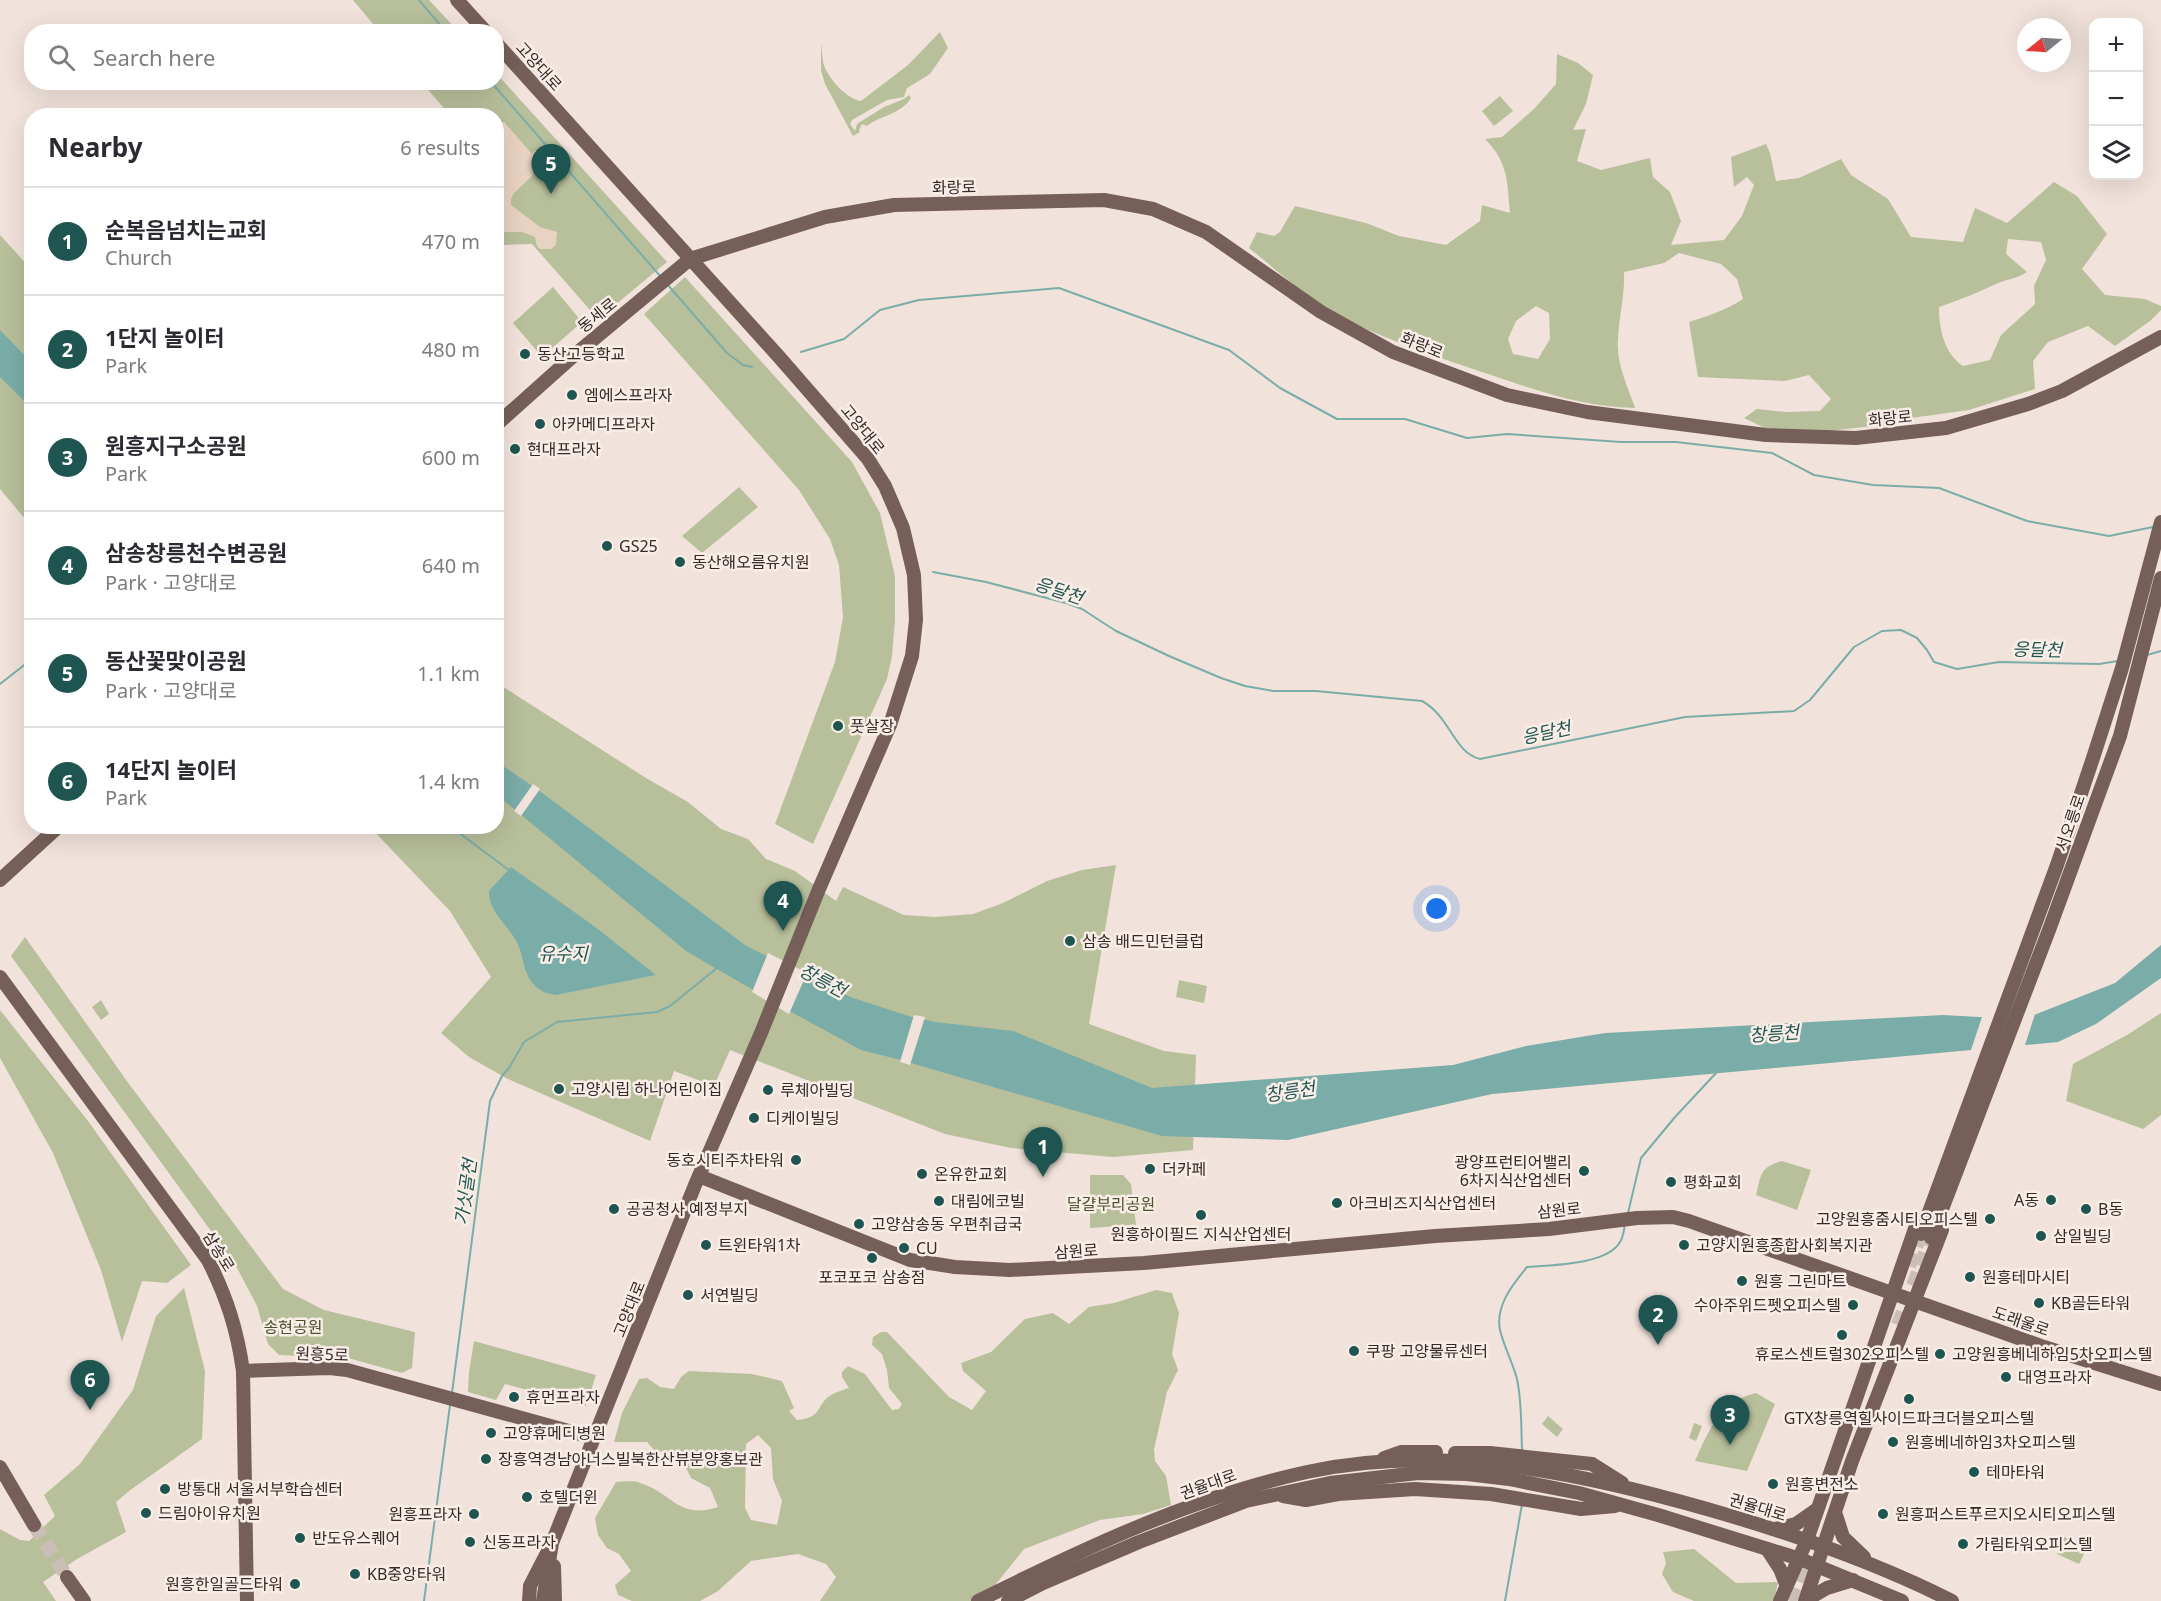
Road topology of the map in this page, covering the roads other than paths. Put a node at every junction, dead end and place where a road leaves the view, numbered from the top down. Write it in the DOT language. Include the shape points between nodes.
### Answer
graph roads {
  1 [pos="457,0"];
  2 [pos="479,24"];
  3 [pos="504,53"];
  4 [pos="690,259"];
  5 [pos="2161,329"];
  6 [pos="2157,342"];
  7 [pos="504,418"];
  8 [pos="2160,527"];
  9 [pos="2161,578"];
  10 [pos="50,834"];
  11 [pos="0,880"];
  12 [pos="0,977"];
  13 [pos="2018,992"];
  14 [pos="1985,1079"];
  15 [pos="699,1176"];
  16 [pos="1926,1236"];
  17 [pos="1904,1297"];
  18 [pos="243,1371"];
  19 [pos="2161,1384"];
  20 [pos="594,1438"];
  21 [pos="1370,1464"];
  22 [pos="0,1467"];
  23 [pos="1467,1468"];
  24 [pos="1547,1478"];
  25 [pos="1631,1488"];
  26 [pos="1275,1495"];
  27 [pos="1626,1506"];
  28 [pos="1818,1509"];
  29 [pos="1835,1512"];
  30 [pos="34,1525"];
  31 [pos="1775,1529"];
  32 [pos="1807,1540"];
  33 [pos="552,1543"];
  34 [pos="1824,1545"];
  35 [pos="1767,1549"];
  36 [pos="1800,1559"];
  37 [pos="1872,1565"];
  38 [pos="1817,1566"];
  39 [pos="67,1577"];
  40 [pos="1853,1580"];
  41 [pos="1786,1584"];
  42 [pos="84,1601"];
  43 [pos="247,1601"];
  44 [pos="529,1601"];
  45 [pos="543,1601"];
  46 [pos="555,1601"];
  47 [pos="978,1601"];
  48 [pos="1008,1601"];
  49 [pos="1780,1601"];
  50 [pos="1806,1601"];
  51 [pos="1902,1601"];
  52 [pos="1952,1601"];
  1 -- 2 [label="main road"];
  3 -- 4 [label="main road, 고양대로"];
  4 -- 6 [label="main road, 화랑로" via="825,217 894,205 1104,200 1153,209 1206,232 1321,312 1393,352 1507,395 1587,412 1766,435 1856,438 1946,428 2062,391"];
  4 -- 7 [label="main road, 동세로"];
  4 -- 15 [label="main road, 고양대로" via="868,459 885,486 903,528 913,569 916,620 912,656 890,724"];
  5 -- 6 [label="main road"];
  8 -- 13 [label="main road, 서오릉로" via="2122,668"];
  9 -- 13 [label="main road, 서오릉로" via="2120,736"];
  10 -- 11 [label="main road"];
  12 -- 18 [label="main road, 삼송로" via="208,1260 231,1313"];
  13 -- 14 [label="main road"];
  14 -- 16 [label="main road"];
  14 -- 17 [label="main road" via="1991,1098 1970,1161"];
  14 -- 17 [label="main road" via="1965,1091"];
  15 -- 17 [label="main road, 삼원로" via="910,1260 955,1267 1010,1270 1144,1263 1673,1217"];
  15 -- 20 [label="main road, 고양대로"];
  17 -- 19 [label="main road, 도래울로"];
  17 -- 28 [label="main road"];
  17 -- 29 [label="main road"];
  18 -- 20 [label="main road, 원흥5로" via="347,1370"];
  18 -- 43 [label="main road, 삼송로"];
  20 -- 33 [label="main road, 고양대로"];
  21 -- 23 [label="main road, 권율대로"];
  21 -- 25 [label="main road" via="1401,1452 1533,1457 1592,1464"];
  21 -- 47 [label="main road, 권율대로" via="1309,1472 1239,1489 1056,1562"];
  22 -- 30 [label="main road"];
  23 -- 24 [label="main road"];
  23 -- 26 [label="main road, 권율대로" via="1364,1478"];
  24 -- 25 [label="main road, 권율대로"];
  24 -- 27 [label="main road"];
  25 -- 31 [label="main road, 권율대로"];
  26 -- 27 [label="main road" via="1306,1500 1414,1489 1475,1492 1581,1509"];
  26 -- 48 [label="main road, 권율대로" via="1194,1520"];
  27 -- 35 [label="main road"];
  28 -- 31 [label="main road" via="1802,1521"];
  28 -- 32 [label="main road"];
  29 -- 34 [label="main road"];
  29 -- 37 [label="main road" via="1843,1537"];
  31 -- 32 [label="main road, 권율대로"];
  32 -- 34 [label="main road, 권율대로"];
  32 -- 36 [label="main road"];
  33 -- 44 [label="main road" via="530,1586"];
  33 -- 45 [label="main road, 고양대로"];
  33 -- 46 [label="main road"];
  34 -- 37 [label="main road, 권율대로"];
  34 -- 38 [label="main road"];
  35 -- 36 [label="main road"];
  35 -- 41 [label="main road"];
  36 -- 38 [label="main road"];
  36 -- 41 [label="main road"];
  37 -- 52 [label="main road, 권율대로"];
  38 -- 40 [label="main road"];
  38 -- 50 [label="main road"];
  39 -- 42 [label="main road"];
  40 -- 50 [label="main road" via="1827,1588"];
  40 -- 51 [label="main road"];
  41 -- 49 [label="main road"];
}
